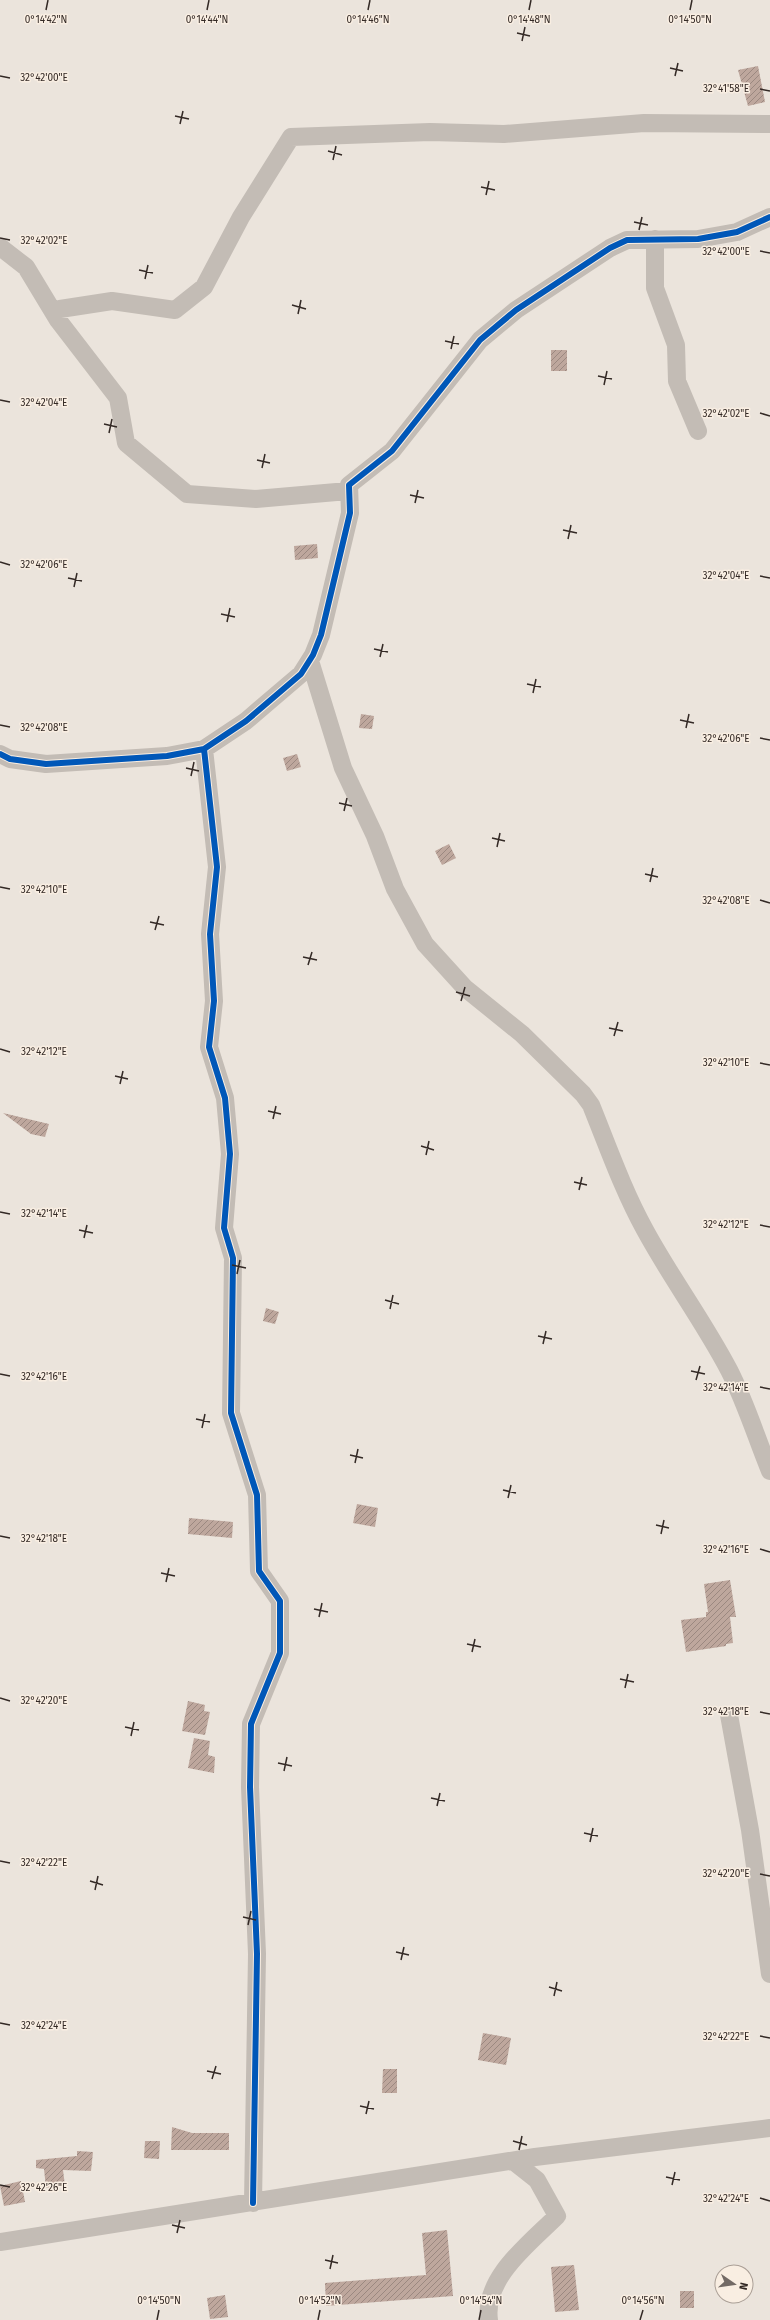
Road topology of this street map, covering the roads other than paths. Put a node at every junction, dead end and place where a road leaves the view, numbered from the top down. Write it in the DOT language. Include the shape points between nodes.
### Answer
graph roads {
  1 [pos="770,124"];
  2 [pos="770,217"];
  3 [pos="655,239"];
  4 [pos="0,247"];
  5 [pos="58,320"];
  6 [pos="698,431"];
  7 [pos="348,491"];
  8 [pos="310,661"];
  9 [pos="204,749"];
  10 [pos="0,754"];
  11 [pos="770,1471"];
  12 [pos="729,1715"];
  13 [pos="770,1974"];
  14 [pos="770,2128"];
  15 [pos="513,2161"];
  16 [pos="253,2203"];
  17 [pos="0,2242"];
  18 [pos="489,2320"];
  1 -- 5 [label="street" via="644,123 504,134 430,132 291,137 241,217 204,288 175,310 112,301 60,309"];
  2 -- 3 [label="street" via="737,232 698,239"];
  3 -- 6 [label="street" via="655,288 676,345 677,381"];
  3 -- 7 [label="street" via="626,240 610,248 516,310 480,340 406,435 392,451 354,480"];
  4 -- 5 [label="street" via="26,267"];
  5 -- 7 [label="street" via="118,398 126,443 187,494 256,499"];
  7 -- 8 [label="street" via="350,513 321,635"];
  8 -- 9 [label="street" via="301,674 246,721"];
  8 -- 11 [label="street" via="343,768 409,918 425,944 465,988 522,1034 591,1105 625,1191 645,1231 691,1302 729,1369 748,1410"];
  9 -- 10 [label="street" via="167,756 46,764 10,759"];
  9 -- 16 [label="street" via="217,867 210,934 214,1001 209,1047 225,1098 230,1154 224,1228 233,1258 231,1412 257,1495 259,1571 280,1601 280,1653 251,1724 250,1787 257,1954"];
  12 -- 13 [label="street" via="750,1830"];
  14 -- 15 [label="street"];
  15 -- 16 [label="street"];
  15 -- 18 [label="street" via="537,2180 557,2216 498,2277 487,2307"];
  16 -- 17 [label="street"];
}
